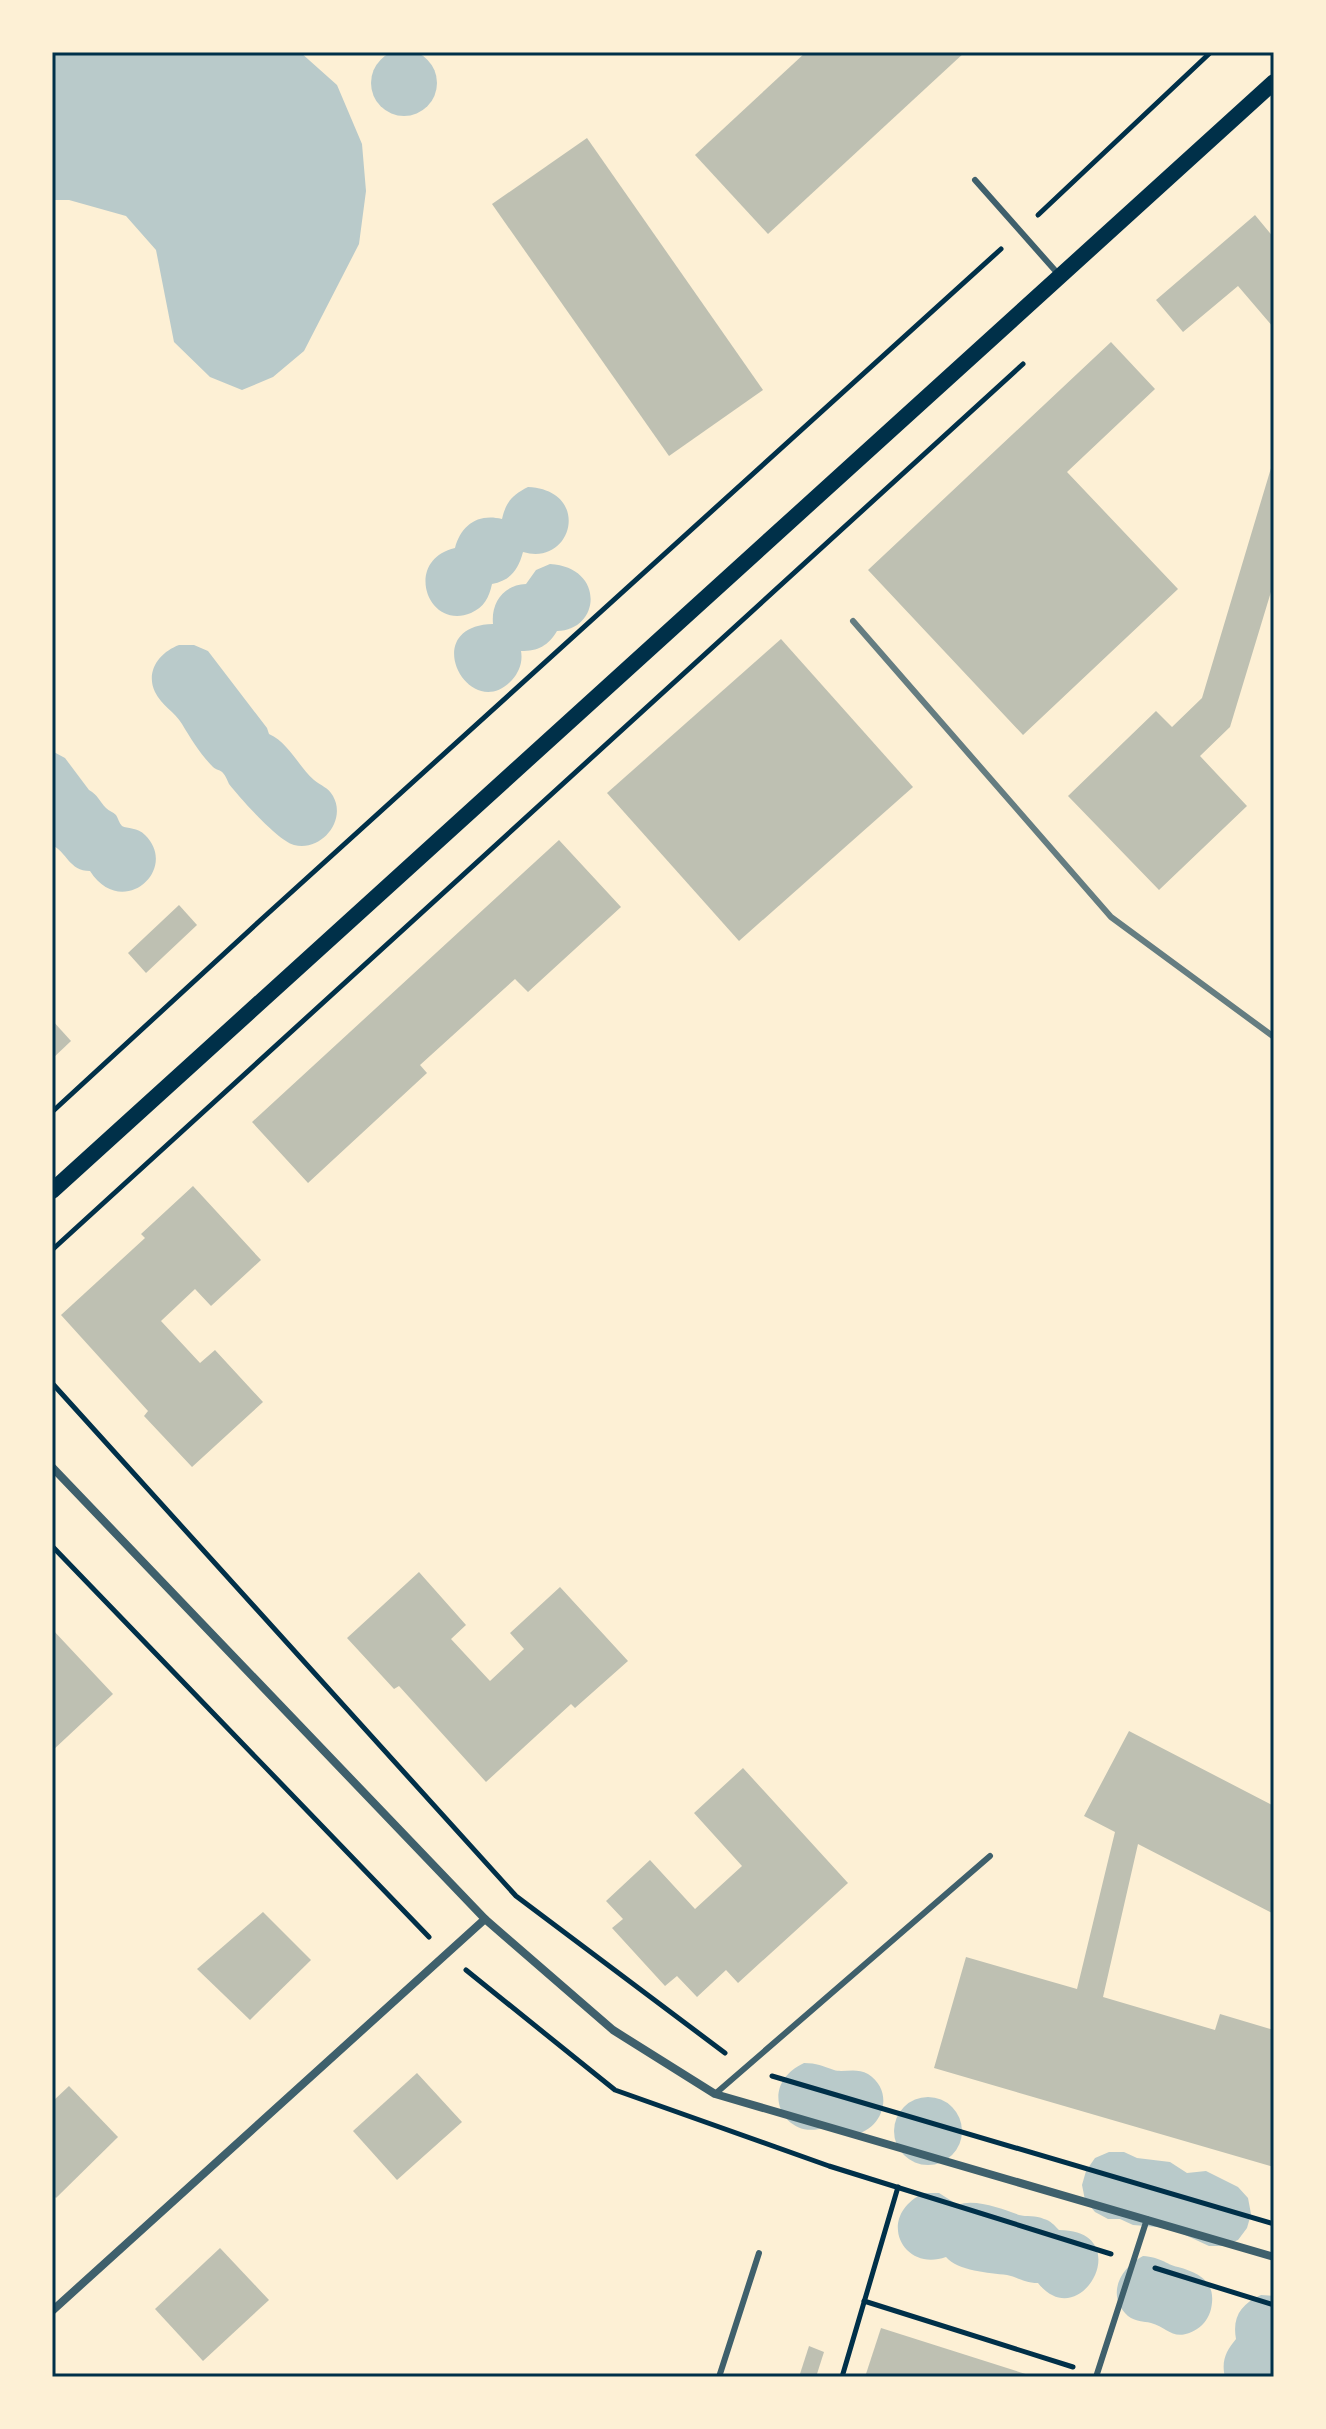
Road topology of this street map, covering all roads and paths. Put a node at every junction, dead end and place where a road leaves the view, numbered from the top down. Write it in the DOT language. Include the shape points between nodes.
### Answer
graph roads {
  1 [pos="1211,52"];
  2 [pos="1274,82"];
  3 [pos="975,180"];
  4 [pos="1021,231"];
  5 [pos="1060,276"];
  6 [pos="1023,364"];
  7 [pos="52,1112"];
  8 [pos="52,1191"];
  9 [pos="52,1250"];
  10 [pos="52,1383"];
  11 [pos="52,1467"];
  12 [pos="990,1856"];
  13 [pos="485,1919"];
  14 [pos="746,2068"];
  15 [pos="715,2094"];
  16 [pos="898,2187"];
  17 [pos="1147,2219"];
  18 [pos="1274,2224"];
  19 [pos="759,2253"];
  20 [pos="1274,2257"];
  21 [pos="864,2301"];
  22 [pos="52,2311"];
  23 [pos="1096,2376"];
  24 [pos="719,2377"];
  25 [pos="842,2377"];
  1 -- 4 [label="path"];
  2 -- 5 [label="main road"];
  3 -- 4 [label="lane"];
  4 -- 5 [label="lane"];
  4 -- 7 [label="path"];
  5 -- 8 [label="main road"];
  6 -- 9 [label="path"];
  10 -- 14 [label="path" via="516,1896"];
  11 -- 13 [label="street"];
  12 -- 14 [label="lane"];
  13 -- 15 [label="street" via="613,2030"];
  13 -- 22 [label="street"];
  14 -- 15 [label="lane"];
  14 -- 18 [label="path"];
  15 -- 17 [label="street"];
  16 -- 21 [label="path"];
  17 -- 20 [label="street"];
  17 -- 23 [label="lane"];
  19 -- 24 [label="lane"];
  21 -- 23 [label="path"];
  21 -- 25 [label="path"];
}
